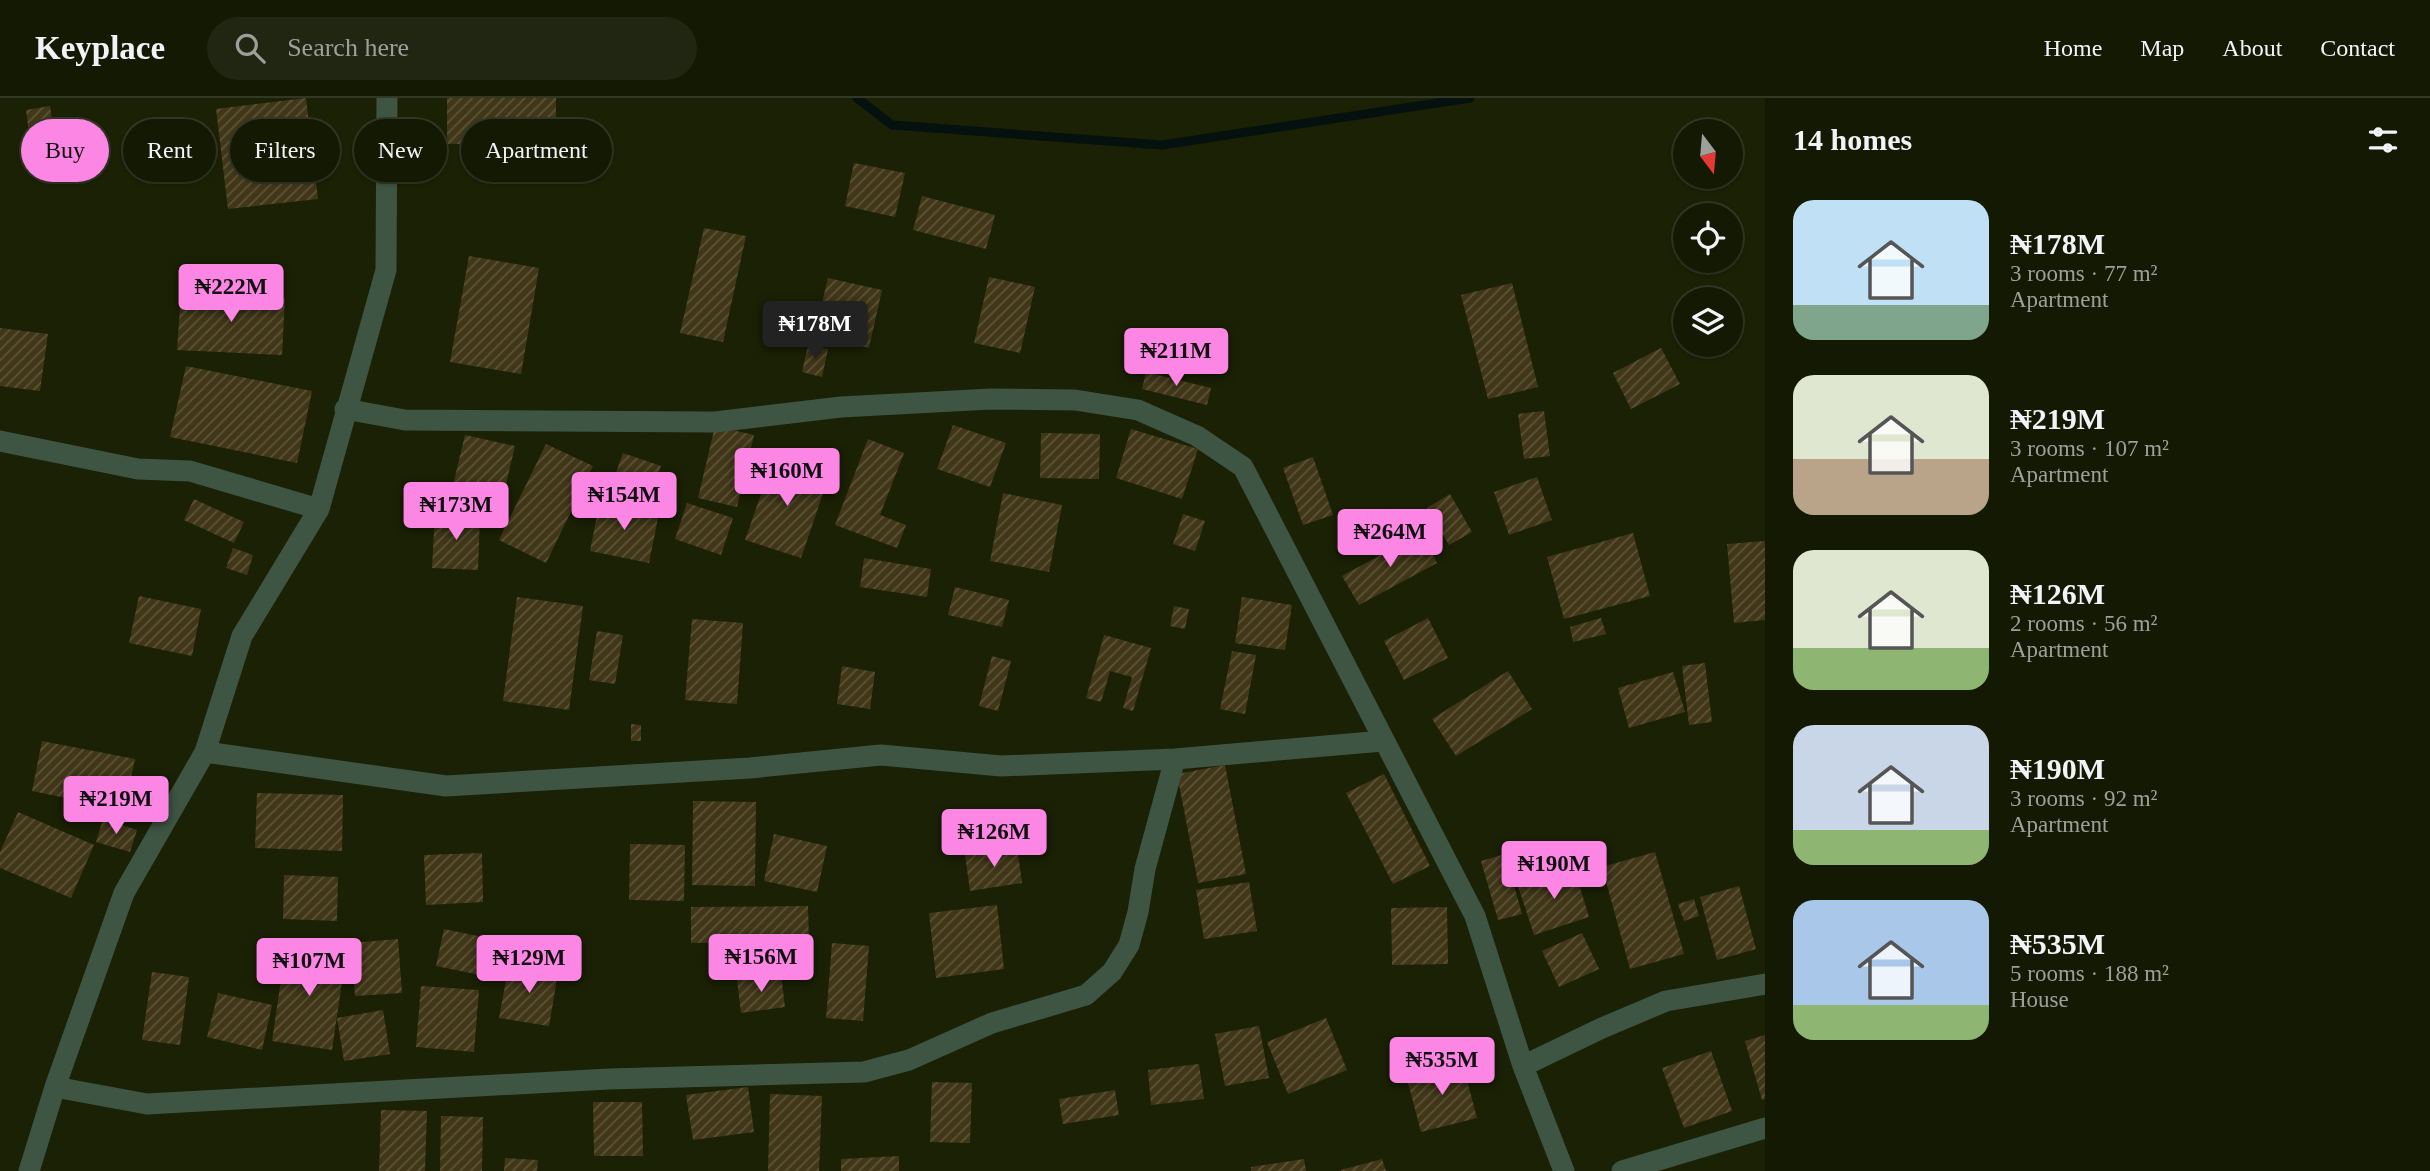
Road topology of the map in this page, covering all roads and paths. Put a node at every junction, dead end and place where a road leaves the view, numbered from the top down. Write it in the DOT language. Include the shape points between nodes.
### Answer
graph roads {
  1 [pos="387,98"];
  2 [pos="345,409"];
  3 [pos="0,441"];
  4 [pos="319,509"];
  5 [pos="1383,741"];
  6 [pos="205,752"];
  7 [pos="1175,759"];
  8 [pos="1765,984"];
  9 [pos="1522,1066"];
  10 [pos="55,1087"];
  11 [pos="1765,1128"];
  12 [pos="29,1171"];
  13 [pos="1564,1171"];
  14 [pos="1622,1171"];
  1 -- 2 [label="street" via="386,270"];
  2 -- 4 [label="street"];
  2 -- 5 [label="street" via="405,420 715,422 841,407 991,399 1075,400 1138,410 1197,436 1242,467"];
  3 -- 4 [label="street" via="138,469 190,471"];
  4 -- 6 [label="street" via="242,636"];
  5 -- 7 [label="street"];
  5 -- 9 [label="street" via="1475,916"];
  6 -- 7 [label="street" via="446,786 750,768 881,755 1001,766"];
  6 -- 10 [label="street" via="124,893"];
  7 -- 10 [label="street" via="1129,945 1112,972 1086,995 992,1023 909,1060 864,1072 609,1079 147,1104"];
  8 -- 9 [label="street" via="1666,1002"];
  9 -- 13 [label="street"];
  10 -- 12 [label="street"];
  11 -- 14 [label="street"];
}
